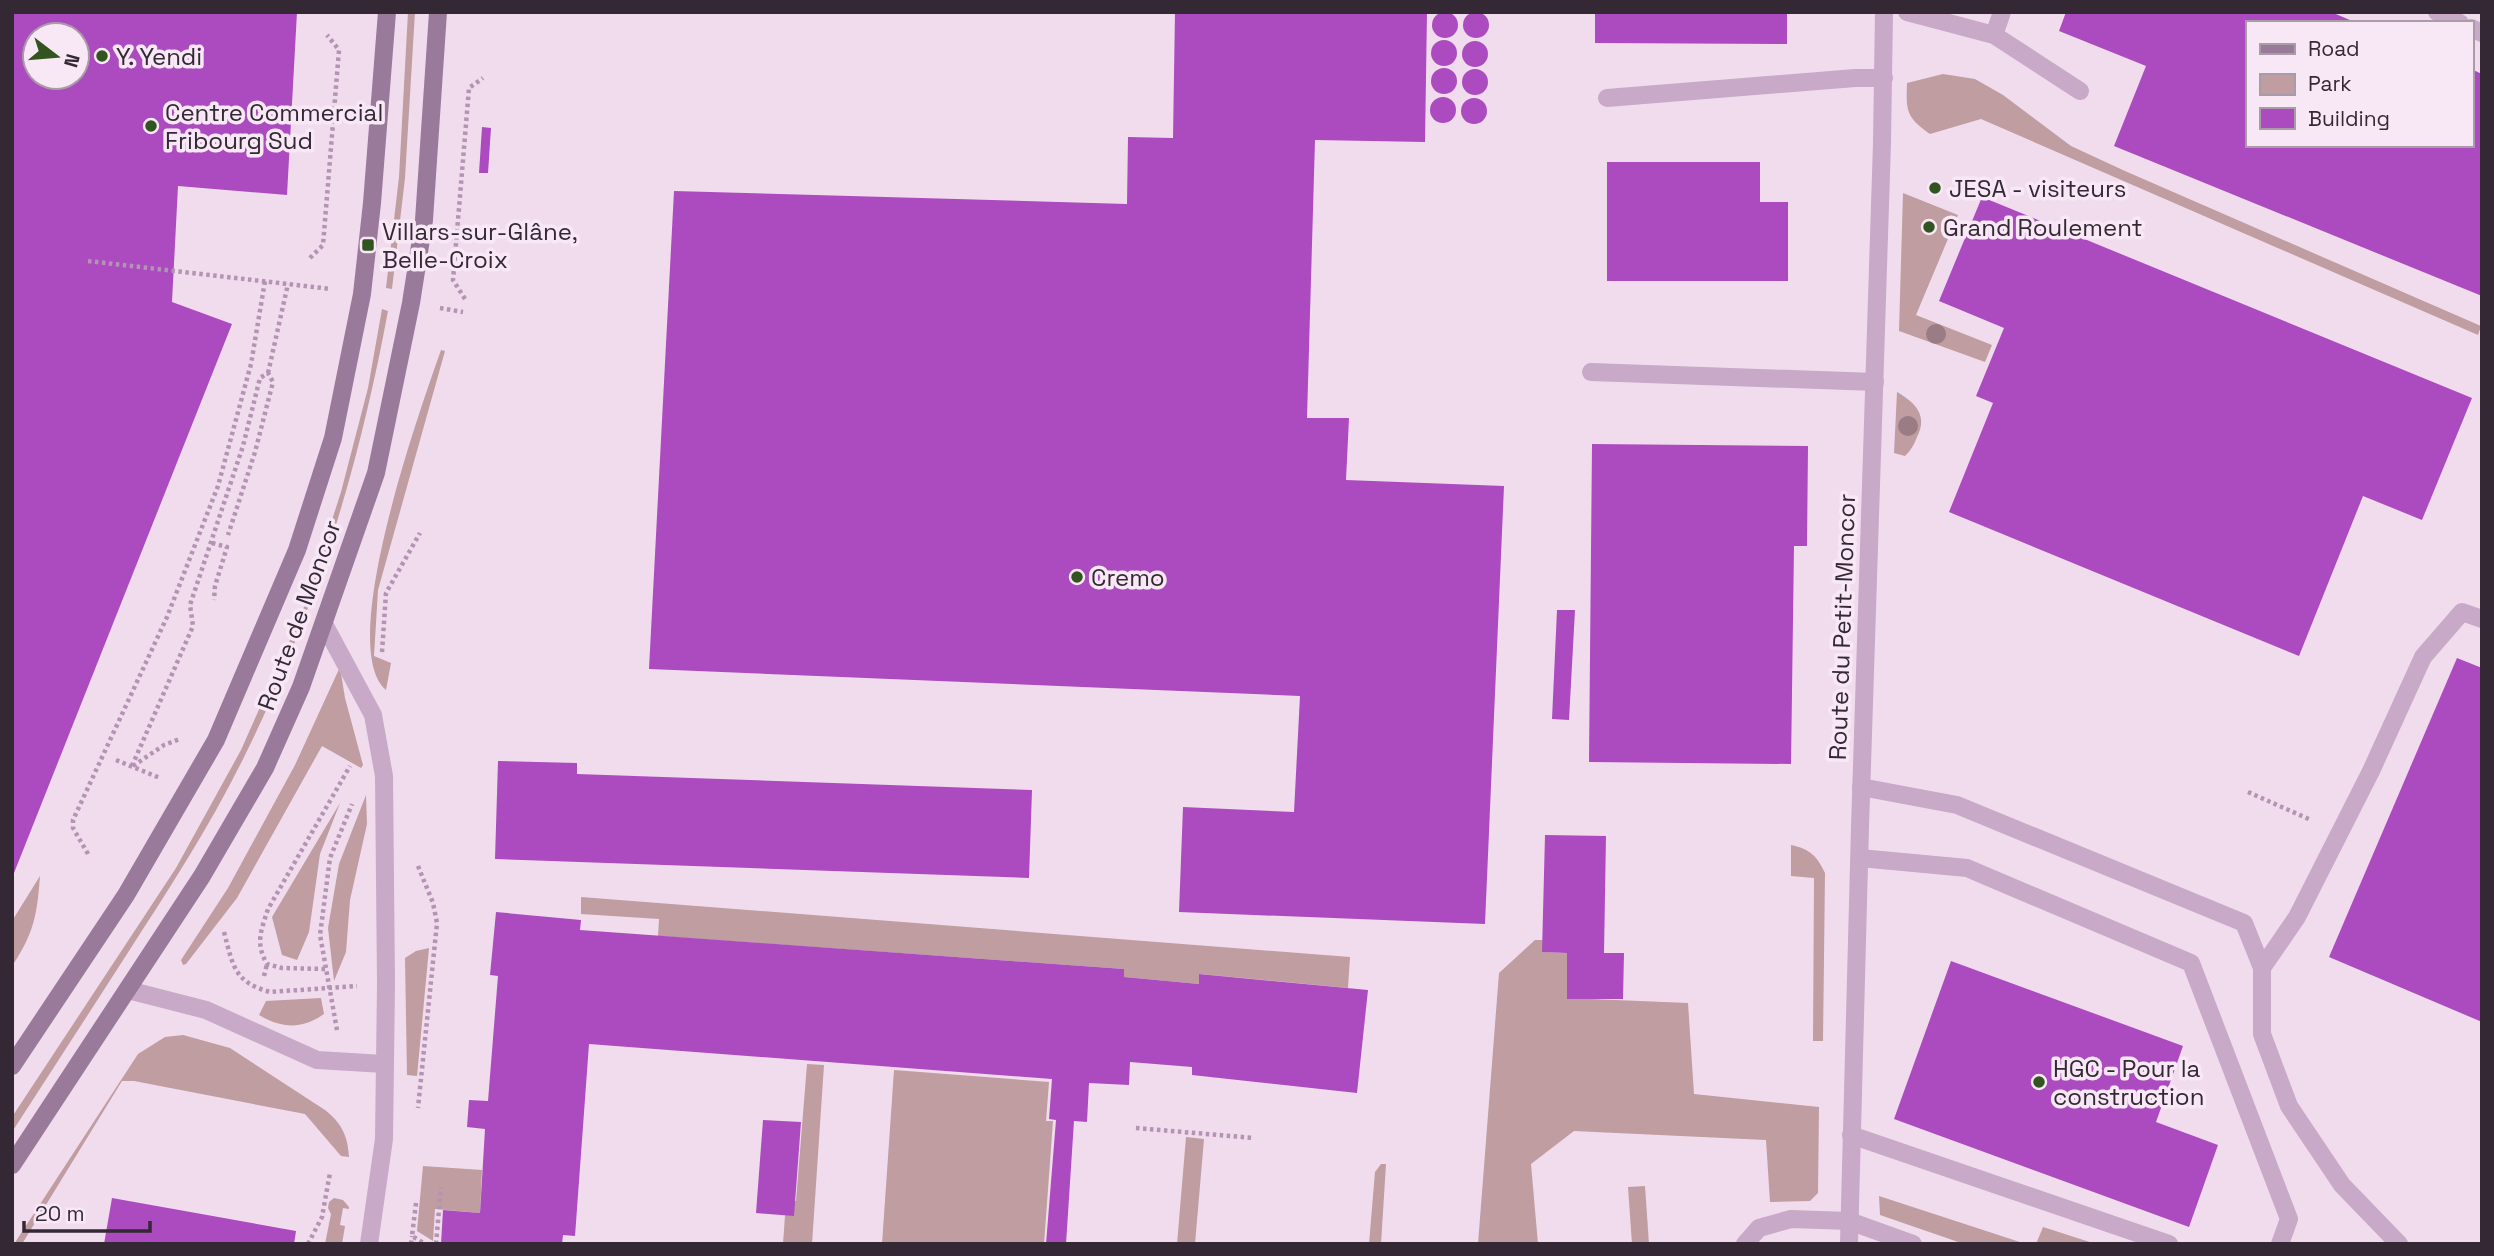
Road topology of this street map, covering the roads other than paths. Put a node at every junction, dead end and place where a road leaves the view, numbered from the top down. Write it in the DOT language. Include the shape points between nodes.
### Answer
graph roads {
  1 [pos="387,12"];
  2 [pos="438,12"];
  3 [pos="1884,12"];
  4 [pos="1908,12"];
  5 [pos="2002,12"];
  6 [pos="2437,12"];
  7 [pos="2456,21"];
  8 [pos="1994,35"];
  9 [pos="1884,78"];
  10 [pos="2080,91"];
  11 [pos="1607,98"];
  12 [pos="1591,372"];
  13 [pos="1875,382"];
  14 [pos="2482,619"];
  15 [pos="324,624"];
  16 [pos="1861,787"];
  17 [pos="1860,858"];
  18 [pos="2262,968"];
  19 [pos="128,990"];
  20 [pos="384,1064"];
  21 [pos="12,1066"];
  22 [pos="1851,1135"];
  23 [pos="12,1165"];
  24 [pos="1849,1221"];
  25 [pos="369,1244"];
  26 [pos="1745,1244"];
  27 [pos="1849,1244"];
  28 [pos="1913,1244"];
  29 [pos="2169,1244"];
  30 [pos="2280,1244"];
  31 [pos="2399,1244"];
  1 -- 21 [label="main road, Route de Moncor" via="362,294 333,438 297,550 216,740 125,895"];
  2 -- 15 [label="main road, Route de Moncor" via="424,220 411,303 376,473"];
  3 -- 9 [label="lane, Route du Petit-Moncor"];
  4 -- 8 [label="lane"];
  5 -- 8 [label="lane"];
  6 -- 7 [label="lane"];
  8 -- 10 [label="lane"];
  9 -- 11 [label="lane"];
  9 -- 13 [label="lane, Route du Petit-Moncor"];
  12 -- 13 [label="lane"];
  13 -- 16 [label="lane, Route du Petit-Moncor"];
  14 -- 18 [label="lane" via="2462,612 2423,657 2297,917"];
  15 -- 19 [label="main road, Route de Moncor" via="302,687 265,768"];
  15 -- 20 [label="lane" via="373,715 384,776"];
  16 -- 17 [label="lane, Route du Petit-Moncor"];
  16 -- 18 [label="lane" via="1957,805 2244,923"];
  17 -- 22 [label="lane, Route du Petit-Moncor"];
  17 -- 30 [label="lane" via="1967,868 2191,963 2289,1219"];
  18 -- 31 [label="lane" via="2262,1034 2289,1107 2342,1185"];
  19 -- 20 [label="lane" via="206,1010 317,1060"];
  19 -- 23 [label="main road, Route de Moncor"];
  20 -- 25 [label="lane" via="384,1139"];
  22 -- 24 [label="lane, Route du Petit-Moncor"];
  22 -- 29 [label="lane"];
  24 -- 26 [label="lane" via="1791,1219 1759,1228"];
  24 -- 27 [label="lane, Route du Petit-Moncor"];
  24 -- 28 [label="lane"];
}
